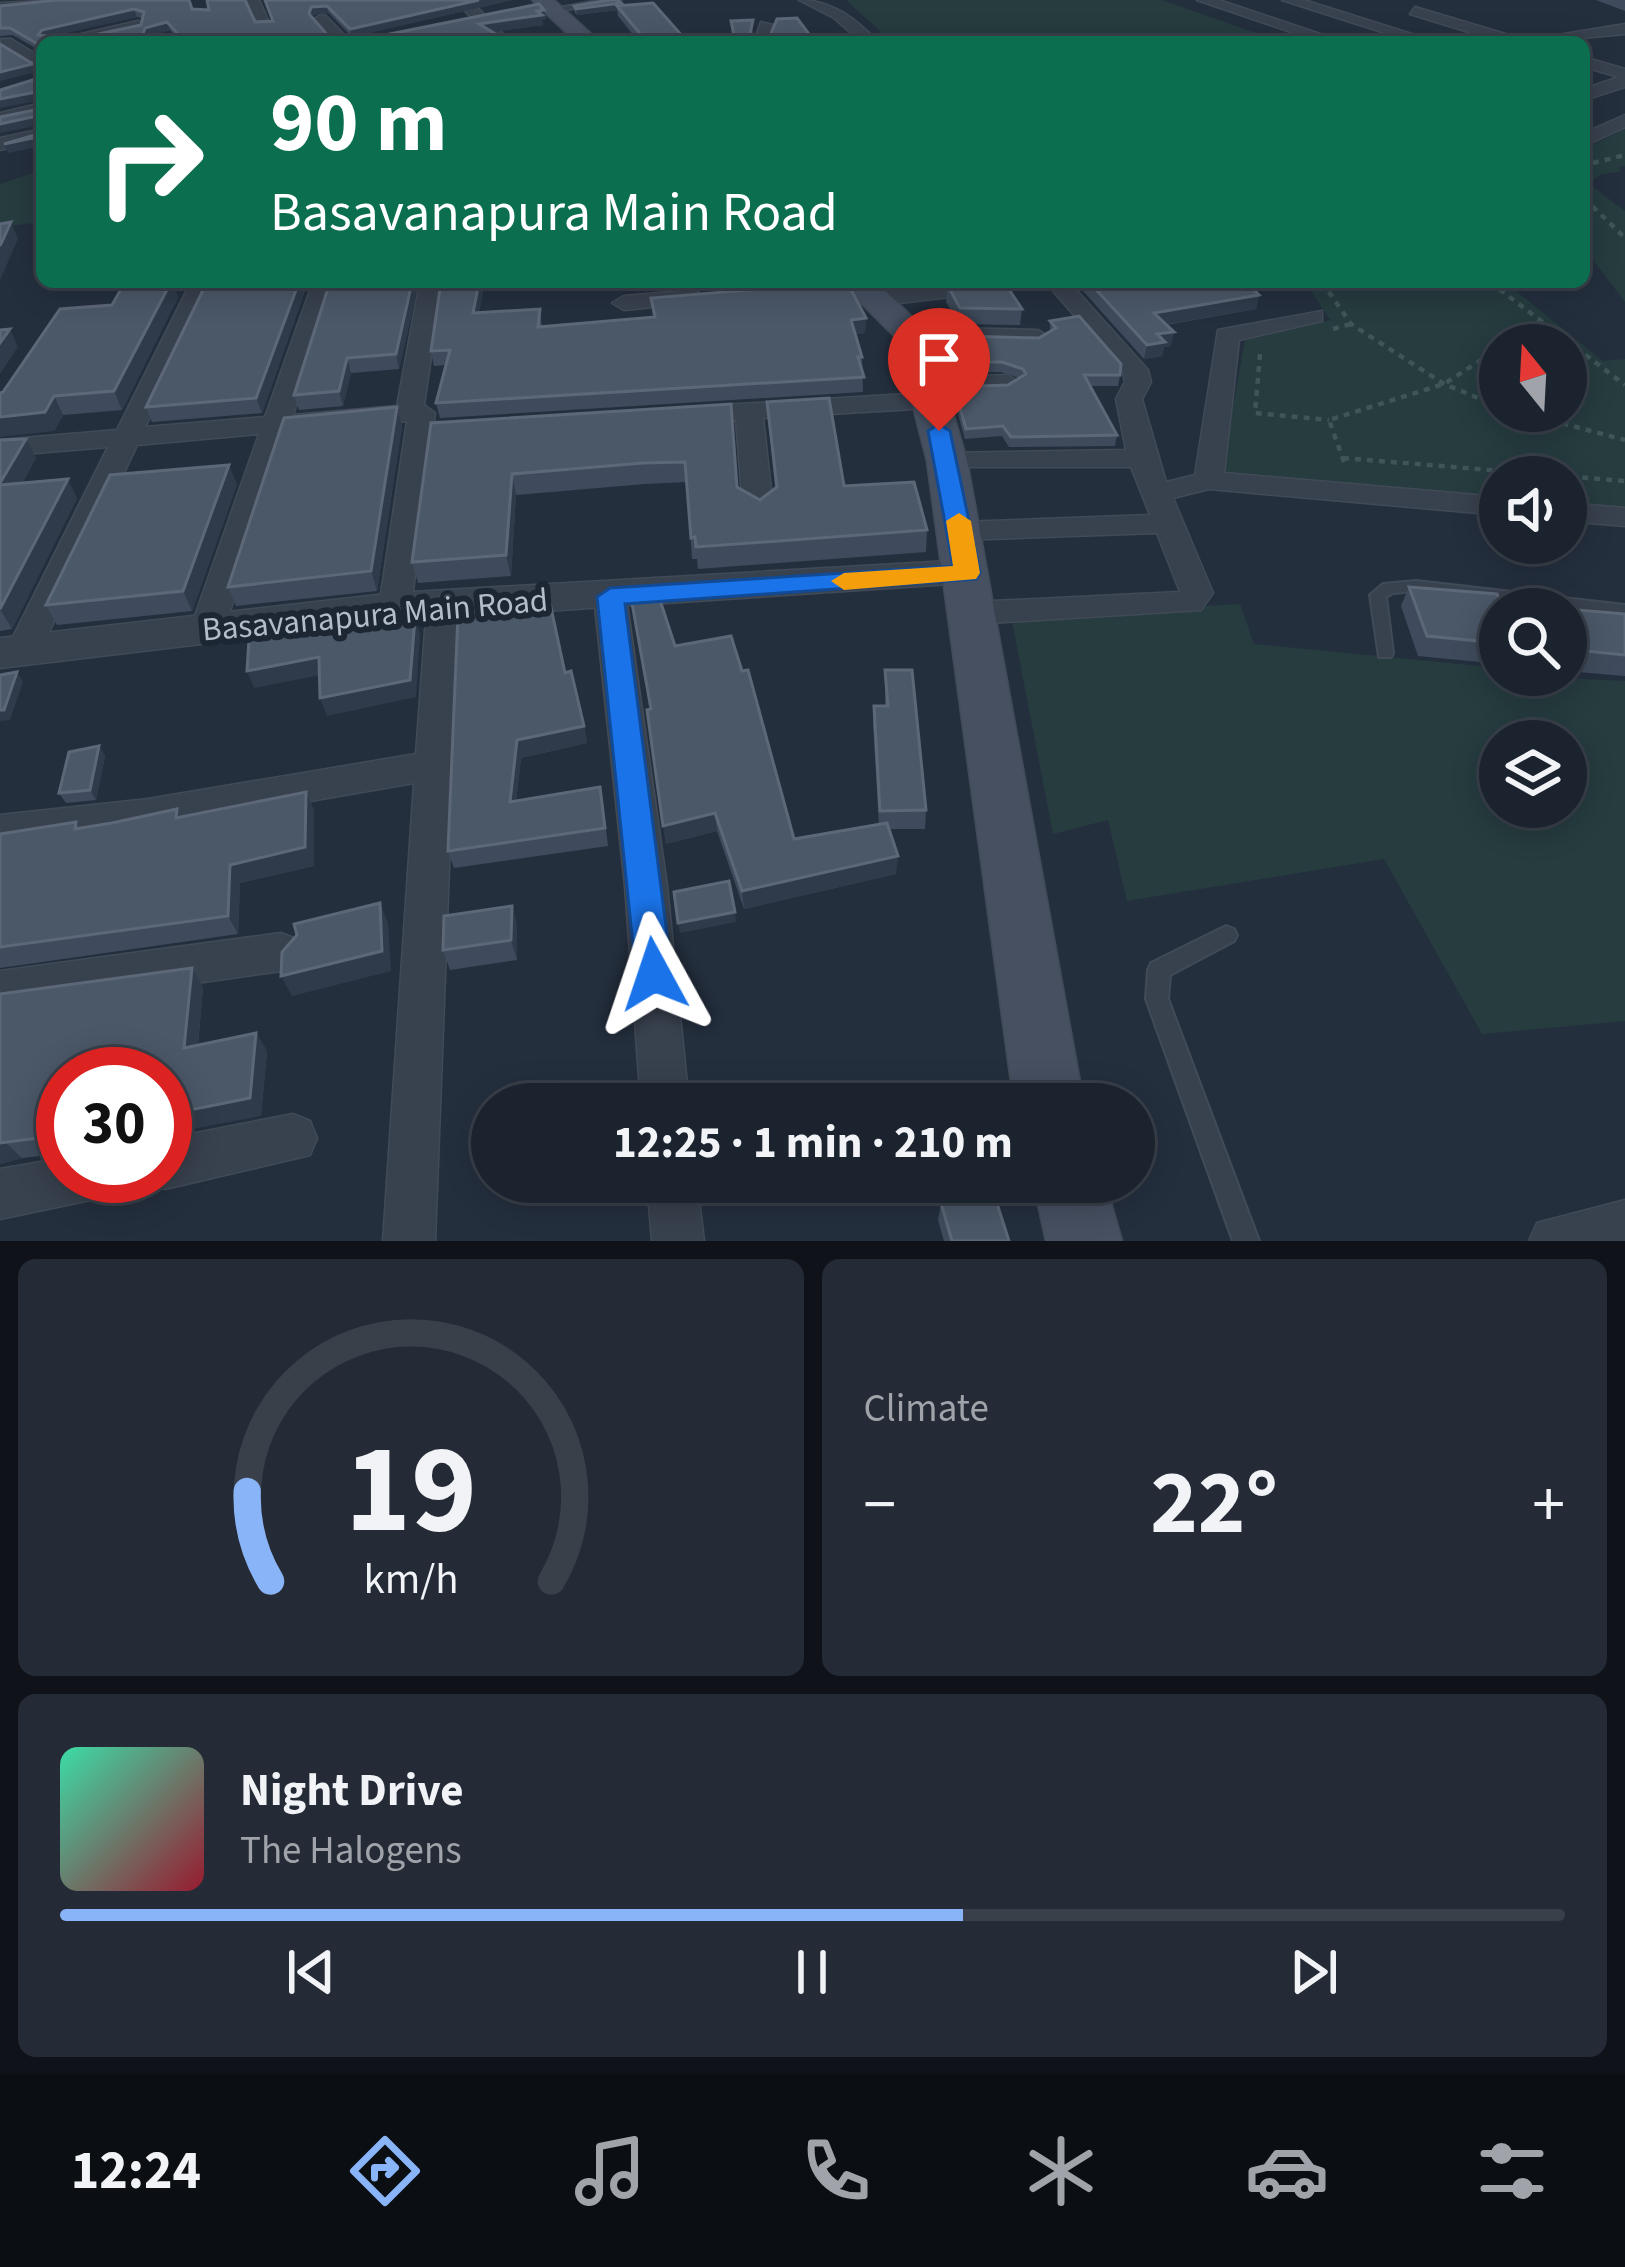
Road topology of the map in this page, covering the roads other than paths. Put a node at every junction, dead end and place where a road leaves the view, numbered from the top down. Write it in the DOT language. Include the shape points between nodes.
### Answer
graph roads {
  1 [pos="54,0"];
  2 [pos="121,0"];
  3 [pos="252,0"];
  4 [pos="462,0"];
  5 [pos="617,0"];
  6 [pos="806,0"];
  7 [pos="1204,0"];
  8 [pos="1288,0"];
  9 [pos="29,4"];
  10 [pos="547,5"];
  11 [pos="0,7"];
  12 [pos="1415,11"];
  13 [pos="501,13"];
  14 [pos="478,17"];
  15 [pos="321,19"];
  16 [pos="458,22"];
  17 [pos="34,25"];
  18 [pos="1625,29"];
  19 [pos="259,32"];
  20 [pos="79,36"];
  21 [pos="337,36"];
  22 [pos="497,36"];
  23 [pos="582,36"];
  24 [pos="863,36"];
  25 [pos="1317,36"];
  26 [pos="1409,36"];
  27 [pos="1497,36"];
  28 [pos="1582,36"];
  29 [pos="27,52"];
  30 [pos="1590,64"];
  31 [pos="0,65"];
  32 [pos="1625,78"];
  33 [pos="1590,91"];
  34 [pos="36,109"];
  35 [pos="0,118"];
  36 [pos="1625,120"];
  37 [pos="36,135"];
  38 [pos="1590,137"];
  39 [pos="0,144"];
  40 [pos="199,288"];
  41 [pos="322,288"];
  42 [pos="430,288"];
  43 [pos="857,288"];
  44 [pos="1063,288"];
  45 [pos="717,295"];
  46 [pos="624,303"];
  47 [pos="1322,323"];
  48 [pos="912,334"];
  49 [pos="1038,337"];
  50 [pos="1007,383"];
  51 [pos="930,393"];
  52 [pos="749,411"];
  53 [pos="655,417"];
  54 [pos="276,423"];
  55 [pos="424,425"];
  56 [pos="127,436"];
  57 [pos="0,448"];
  58 [pos="1142,458"];
  59 [pos="947,461"];
  60 [pos="1209,480"];
  61 [pos="1157,493"];
  62 [pos="1479,504"];
  63 [pos="758,508"];
  64 [pos="1587,514"];
  65 [pos="1625,517"];
  66 [pos="1170,523"];
  67 [pos="967,572"];
  68 [pos="610,597"];
  69 [pos="443,604"];
  70 [pos="395,607"];
  71 [pos="1625,610"];
  72 [pos="207,630"];
  73 [pos="11,652"];
  74 [pos="1384,653"];
  75 [pos="435,765"];
  76 [pos="0,831"];
  77 [pos="1226,935"];
  78 [pos="281,952"];
  79 [pos="0,992"];
  80 [pos="663,1083"];
  81 [pos="1046,1083"];
  82 [pos="293,1138"];
  83 [pos="192,1159"];
  84 [pos="36,1188"];
  85 [pos="0,1194"];
  86 [pos="674,1203"];
  87 [pos="1074,1203"];
  88 [pos="1625,1226"];
  89 [pos="410,1241"];
  90 [pos="678,1241"];
  91 [pos="1084,1241"];
  92 [pos="1246,1241"];
  93 [pos="1555,1241"];
  1 -- 9 [label="street"];
  2 -- 20 [label="street" via="129,24"];
  3 -- 19 [label="street"];
  4 -- 14 [label="street"];
  5 -- 10 [label="lane"];
  6 -- 24 [label="street"];
  7 -- 25 [label="street"];
  8 -- 26 [label="street"];
  9 -- 11 [label="street"];
  9 -- 17 [label="street"];
  10 -- 23 [label="main road"];
  12 -- 27 [label="street"];
  13 -- 14 [label="street"];
  14 -- 16 [label="street"];
  14 -- 22 [label="street"];
  15 -- 21 [label="street"];
  18 -- 28 [label="street"];
  29 -- 31 [label="street"];
  30 -- 32 [label="street"];
  32 -- 33 [label="street"];
  34 -- 35 [label="street"];
  36 -- 38 [label="street"];
  37 -- 39 [label="street"];
  40 -- 56 [label="street"];
  41 -- 54 [label="street"];
  42 -- 55 [label="street"];
  43 -- 48 [label="main road"];
  44 -- 58 [label="street" via="1135,370 1129,399"];
  45 -- 46 [label="street"];
  47 -- 60 [label="street" via="1227,334"];
  48 -- 49 [label="street"];
  48 -- 51 [label="main road"];
  50 -- 51 [label="street"];
  51 -- 52 [label="street"];
  51 -- 59 [label="main road"];
  52 -- 53 [label="street"];
  52 -- 63 [label="street"];
  54 -- 55 [label="street"];
  54 -- 56 [label="street"];
  54 -- 72 [label="street"];
  55 -- 70 [label="street"];
  56 -- 57 [label="street"];
  56 -- 73 [label="street"];
  58 -- 59 [label="street"];
  58 -- 61 [label="street"];
  59 -- 67 [label="main road"];
  60 -- 61 [label="street"];
  60 -- 62 [label="street"];
  61 -- 66 [label="street"];
  64 -- 65 [label="street"];
  66 -- 67 [label="street"];
  66 -- 67 [label="street" via="1195,581 1190,602"];
  67 -- 68 [label="street, Basavanapura Main Road"];
  67 -- 81 [label="main road"];
  68 -- 69 [label="street, Basavanapura Main Road"];
  68 -- 80 [label="street"];
  69 -- 70 [label="street, Basavanapura Main Road"];
  69 -- 75 [label="street"];
  70 -- 72 [label="street, Basavanapura Main Road"];
  71 -- 74 [label="lane" via="1389,588 1378,595"];
  72 -- 73 [label="street, Basavanapura Main Road"];
  75 -- 76 [label="street"];
  75 -- 89 [label="street"];
  77 -- 92 [label="lane" via="1159,970 1157,998"];
  78 -- 79 [label="street"];
  82 -- 83 [label="street"];
  84 -- 85 [label="street"];
  86 -- 90 [label="street"];
  87 -- 91 [label="main road"];
  88 -- 93 [label="street"];
}
